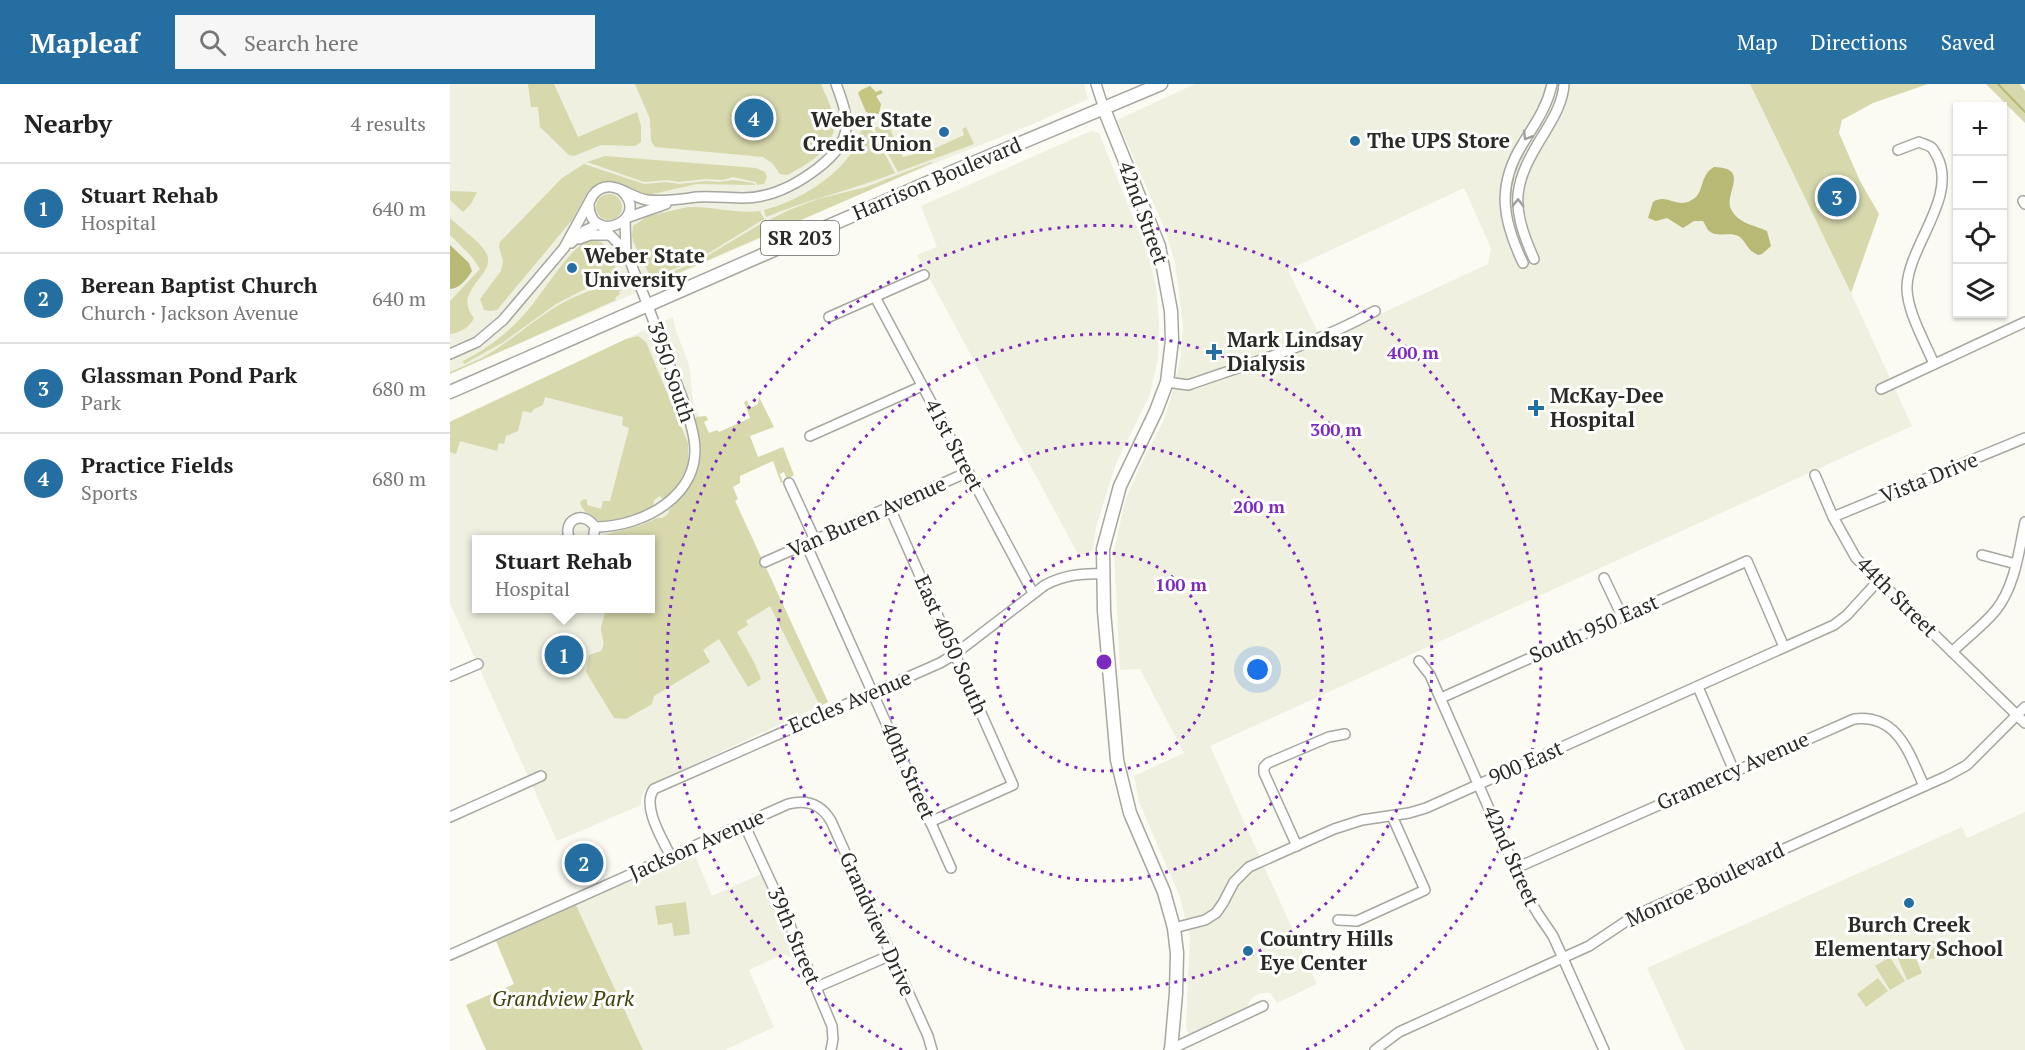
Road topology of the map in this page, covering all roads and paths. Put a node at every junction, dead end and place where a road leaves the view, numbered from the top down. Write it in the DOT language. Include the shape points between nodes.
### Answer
graph roads {
  1 [pos="836,84"];
  2 [pos="1096,84"];
  3 [pos="1161,84"];
  4 [pos="1552,84"];
  5 [pos="1564,84"];
  6 [pos="1104,109"];
  7 [pos="1898,150"];
  8 [pos="620,189"];
  9 [pos="590,199"];
  10 [pos="682,199"];
  11 [pos="626,219"];
  12 [pos="600,225"];
  13 [pos="609,235"];
  14 [pos="567,246"];
  15 [pos="626,253"];
  16 [pos="1534,259"];
  17 [pos="1523,263"];
  18 [pos="924,275"];
  19 [pos="874,297"];
  20 [pos="647,305"];
  21 [pos="1375,311"];
  22 [pos="829,317"];
  23 [pos="2025,322"];
  24 [pos="450,354"];
  25 [pos="1934,364"];
  26 [pos="1167,382"];
  27 [pos="922,386"];
  28 [pos="1881,389"];
  29 [pos="450,392"];
  30 [pos="810,436"];
  31 [pos="2024,442"];
  32 [pos="968,472"];
  33 [pos="1815,475"];
  34 [pos="789,483"];
  35 [pos="889,506"];
  36 [pos="1833,517"];
  37 [pos="2025,522"];
  38 [pos="594,527"];
  39 [pos="568,535"];
  40 [pos="593,535"];
  41 [pos="811,542"];
  42 [pos="1982,555"];
  43 [pos="765,562"];
  44 [pos="2016,564"];
  45 [pos="1103,574"];
  46 [pos="1604,578"];
  47 [pos="1878,581"];
  48 [pos="1033,593"];
  49 [pos="1622,616"];
  50 [pos="1784,647"];
  51 [pos="1952,652"];
  52 [pos="955,654"];
  53 [pos="1419,661"];
  54 [pos="478,664"];
  55 [pos="450,676"];
  56 [pos="1698,687"];
  57 [pos="872,692"];
  58 [pos="1441,698"];
  59 [pos="2025,707"];
  60 [pos="2017,715"];
  61 [pos="2025,723"];
  62 [pos="1345,734"];
  63 [pos="1734,771"];
  64 [pos="541,776"];
  65 [pos="1479,784"];
  66 [pos="1924,786"];
  67 [pos="814,804"];
  68 [pos="1392,816"];
  69 [pos="450,817"];
  70 [pos="930,822"];
  71 [pos="744,824"];
  72 [pos="1297,846"];
  73 [pos="671,857"];
  74 [pos="951,868"];
  75 [pos="1516,868"];
  76 [pos="1338,920"];
  77 [pos="1174,928"];
  78 [pos="450,955"];
  79 [pos="891,955"];
  80 [pos="1563,958"];
  81 [pos="817,987"];
  82 [pos="1263,1006"];
  83 [pos="831,1050"];
  84 [pos="932,1050"];
  85 [pos="1171,1050"];
  86 [pos="1375,1050"];
  87 [pos="1604,1050"];
  1 -- 10 [label="street" via="848,124 844,140 812,173 768,195"];
  2 -- 6 [label="street, 42nd Street"];
  3 -- 6 [label="main road, Harrison Boulevard / SR 203"];
  4 -- 17 [label="street, one-way" via="1545,107 1513,162 1505,189 1508,228"];
  16 -- 5 [label="street, one-way" via="1518,217 1519,186 1528,161 1558,109"];
  6 -- 20 [label="main road, Harrison Boulevard / SR 203"];
  6 -- 26 [label="main road, 42nd Street" via="1159,246 1171,311"];
  7 -- 25 [label="street" via="1919,142 1932,148 1943,176 1941,193 1906,287 1912,314"];
  8 -- 9 [label="street" via="603,188"];
  8 -- 10 [label="street" via="648,200"];
  8 -- 11 [label="street" via="629,201"];
  9 -- 12 [label="street" via="590,212"];
  9 -- 14 [label="street"];
  10 -- 11 [label="street"];
  11 -- 12 [label="street" via="616,226"];
  11 -- 15 [label="street"];
  12 -- 13 [label="street"];
  12 -- 14 [label="street" via="584,231"];
  13 -- 14 [label="street" via="590,235"];
  13 -- 15 [label="street"];
  14 -- 24 [label="street" via="495,328 477,342"];
  15 -- 20 [label="street, 3950 South"];
  18 -- 19 [label="street"];
  19 -- 22 [label="street"];
  19 -- 27 [label="street, 41st Street"];
  20 -- 29 [label="main road, Harrison Boulevard / SR 203"];
  20 -- 38 [label="street, 3950 South" via="688,415 694,440 690,474 681,490 654,513 611,527"];
  21 -- 26 [label="street" via="1316,340 1188,385"];
  23 -- 25 [label="street"];
  25 -- 28 [label="street"];
  26 -- 45 [label="main road, 42nd Street" via="1120,486 1103,549"];
  27 -- 30 [label="street"];
  27 -- 32 [label="street, 41st Street"];
  31 -- 36 [label="street, Vista Drive"];
  32 -- 35 [label="street, Van Buren Avenue"];
  32 -- 48 [label="street, 41st Street"];
  33 -- 36 [label="street, 44th Street"];
  34 -- 41 [label="street, 40th Street"];
  35 -- 41 [label="street, Van Buren Avenue"];
  35 -- 52 [label="street, East 4050 South"];
  36 -- 47 [label="street, 44th Street" via="1856,558"];
  37 -- 44 [label="street"];
  38 -- 39 [label="street" via="586,519 574,519 567,530"];
  38 -- 40 [label="street"];
  41 -- 43 [label="street, Van Buren Avenue"];
  41 -- 57 [label="street, 40th Street"];
  42 -- 44 [label="street"];
  44 -- 51 [label="street" via="1996,610"];
  45 -- 48 [label="street, Eccles Avenue" via="1063,577"];
  45 -- 77 [label="main road, 42nd Street" via="1117,759 1123,791 1164,892"];
  46 -- 49 [label="street"];
  47 -- 50 [label="street, 900 East" via="1834,625"];
  47 -- 51 [label="street, 44th Street"];
  48 -- 52 [label="street, Eccles Avenue"];
  49 -- 50 [label="street, South 950 East" via="1747,561"];
  49 -- 58 [label="street, South 950 East"];
  50 -- 56 [label="street, 900 East"];
  51 -- 60 [label="street, 44th Street"];
  52 -- 57 [label="street, Eccles Avenue"];
  52 -- 70 [label="street, East 4050 South" via="1013,785"];
  53 -- 58 [label="street, 42nd Street"];
  54 -- 55 [label="street"];
  56 -- 63 [label="street"];
  56 -- 65 [label="street, 900 East"];
  57 -- 70 [label="street, 40th Street"];
  57 -- 73 [label="street, Eccles Avenue" via="654,789 648,802 651,814"];
  58 -- 65 [label="street, 42nd Street"];
  59 -- 60 [label="street, Monroe Boulevard"];
  60 -- 61 [label="street, 44th Street"];
  60 -- 66 [label="street, Monroe Boulevard" via="1967,765"];
  62 -- 72 [label="street" via="1329,736 1264,767"];
  63 -- 66 [label="street, Gramercy Avenue" via="1842,722 1863,718 1893,729"];
  63 -- 75 [label="street, Gramercy Avenue"];
  64 -- 69 [label="street"];
  65 -- 68 [label="street, 900 East" via="1426,808"];
  65 -- 75 [label="street, 42nd Street"];
  66 -- 80 [label="street, Monroe Boulevard" via="1640,913"];
  67 -- 71 [label="street, Jackson Avenue" via="788,804"];
  67 -- 79 [label="street, Grandview Drive" via="831,821"];
  68 -- 72 [label="street, 900 East" via="1362,820"];
  68 -- 76 [label="street" via="1425,891 1357,921"];
  70 -- 74 [label="street, 40th Street"];
  71 -- 73 [label="street, Jackson Avenue"];
  71 -- 81 [label="street, 39th Street"];
  72 -- 77 [label="street, 900 East" via="1249,867 1234,882 1216,913"];
  73 -- 78 [label="street, Jackson Avenue"];
  75 -- 80 [label="street, 42nd Street"];
  77 -- 85 [label="main road, 42nd Street" via="1177,953"];
  79 -- 81 [label="street"];
  79 -- 84 [label="street, Grandview Drive"];
  80 -- 86 [label="street, Monroe Boulevard" via="1399,1032"];
  80 -- 87 [label="street, 42nd Street"];
  81 -- 83 [label="street, 39th Street" via="832,1026"];
  82 -- 85 [label="street"];
}
